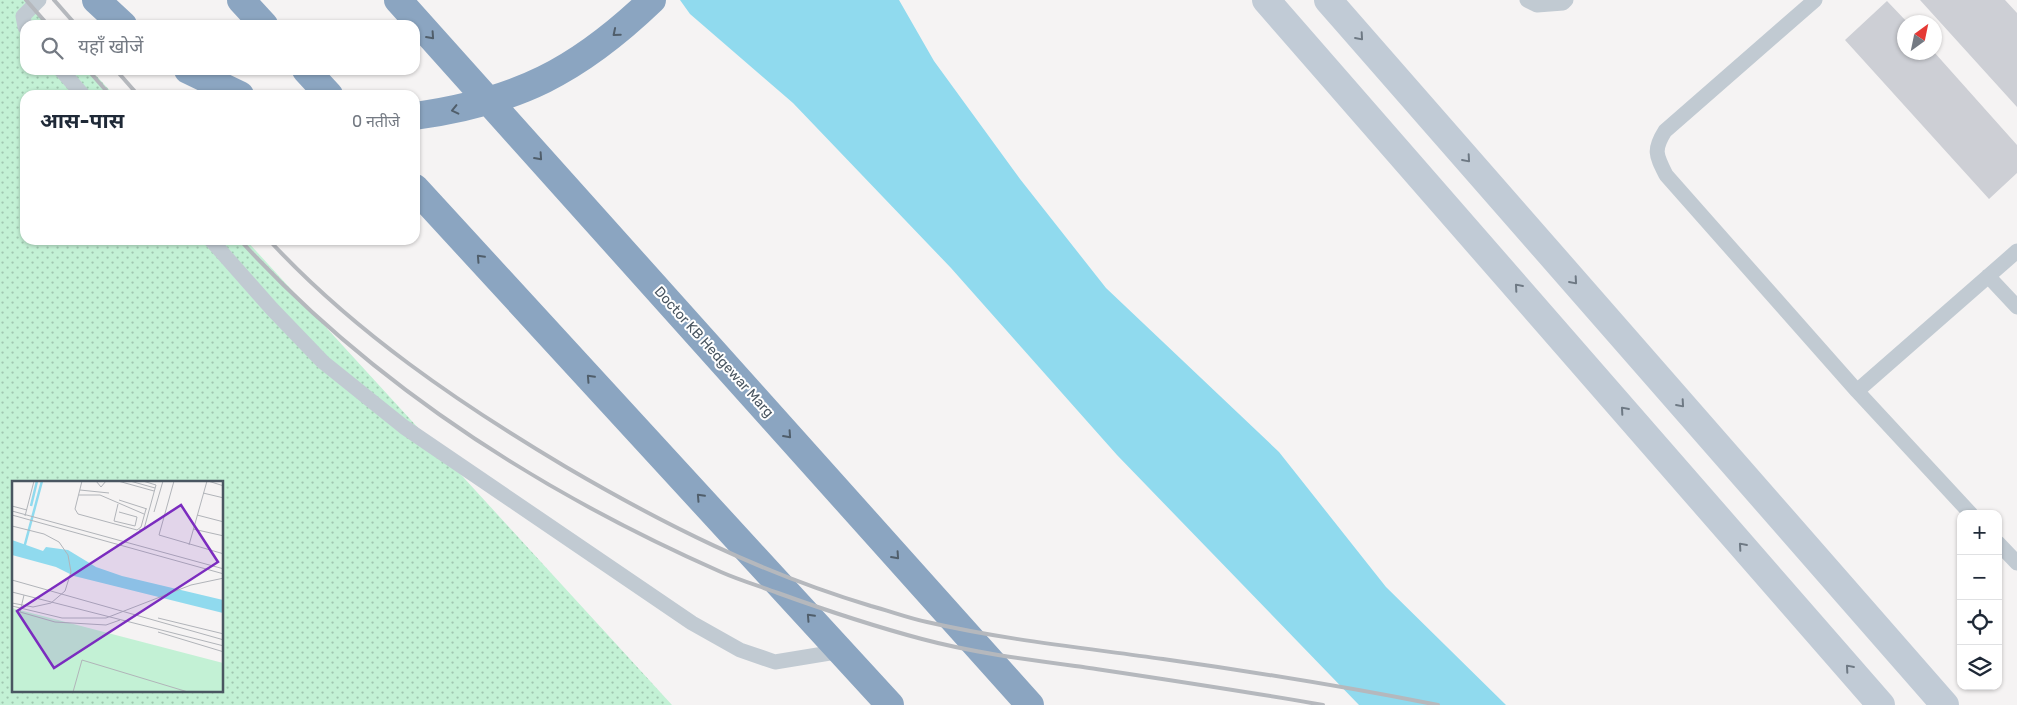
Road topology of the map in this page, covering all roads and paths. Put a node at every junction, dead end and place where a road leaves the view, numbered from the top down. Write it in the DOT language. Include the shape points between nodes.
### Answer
graph roads {
  1 [pos="39,0"];
  2 [pos="96,0"];
  3 [pos="241,0"];
  4 [pos="398,0"];
  5 [pos="652,0"];
  6 [pos="1266,0"];
  7 [pos="1328,0"];
  8 [pos="1526,0"];
  9 [pos="1566,0"];
  10 [pos="1815,0"];
  11 [pos="24,20"];
  12 [pos="118,20"];
  13 [pos="259,20"];
  14 [pos="416,20"];
  15 [pos="420,25"];
  16 [pos="65,75"];
  17 [pos="198,75"];
  18 [pos="311,75"];
  19 [pos="79,90"];
  20 [pos="230,90"];
  21 [pos="324,90"];
  22 [pos="420,115"];
  23 [pos="420,193"];
  24 [pos="215,245"];
  25 [pos="2017,251"];
  26 [pos="1988,276"];
  27 [pos="2017,307"];
  28 [pos="1857,391"];
  29 [pos="1967,510"];
  30 [pos="2002,547"];
  31 [pos="2017,563"];
  32 [pos="842,651"];
  33 [pos="890,705"];
  34 [pos="1030,705"];
  35 [pos="1881,705"];
  36 [pos="1945,705"];
  1 -- 11 [label="lane" via="24,16"];
  2 -- 12 [label="highway"];
  3 -- 13 [label="highway"];
  4 -- 14 [label="highway, Doctor KB Hedgewar Marg, one-way"];
  5 -- 22 [label="highway, one-way" via="572,66 528,88 500,99"];
  35 -- 6 [label="main road, one-way"];
  7 -- 36 [label="main road, one-way"];
  8 -- 9 [label="lane" via="1537,5"];
  10 -- 28 [label="lane" via="1665,131 1657,144 1657,157 1666,175"];
  15 -- 34 [label="highway, Doctor KB Hedgewar Marg, one-way"];
  16 -- 19 [label="lane"];
  17 -- 20 [label="highway"];
  18 -- 21 [label="highway"];
  32 -- 23 [label="highway, one-way"];
  24 -- 32 [label="lane" via="323,362 404,427 692,623 740,650 775,662"];
  25 -- 26 [label="lane"];
  26 -- 27 [label="lane"];
  26 -- 28 [label="lane"];
  28 -- 29 [label="lane"];
  30 -- 31 [label="lane"];
  32 -- 33 [label="highway"];
}
